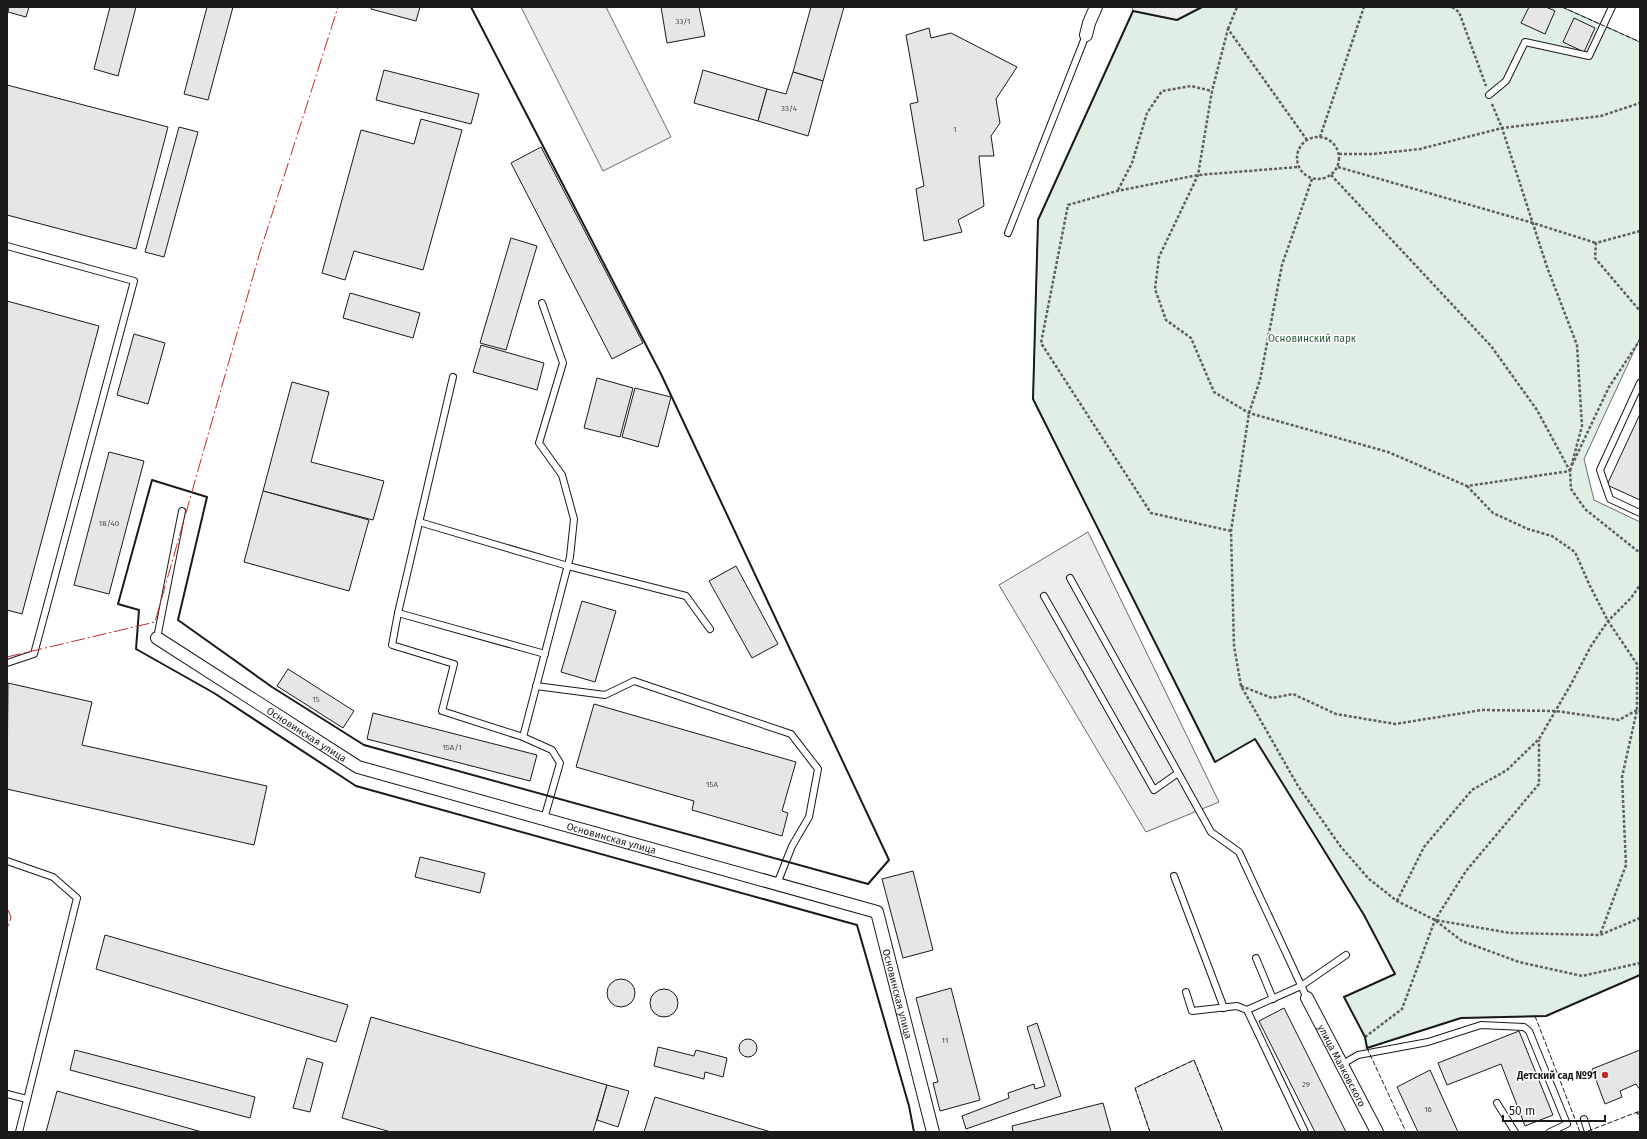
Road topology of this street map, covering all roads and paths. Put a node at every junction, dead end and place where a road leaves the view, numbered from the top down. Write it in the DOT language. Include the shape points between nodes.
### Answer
graph roads {
  1 [pos="1096,7"];
  2 [pos="1237,7"];
  3 [pos="1364,7"];
  4 [pos="1452,7"];
  5 [pos="1612,7"];
  6 [pos="1228,29"];
  7 [pos="1086,35"];
  8 [pos="1212,91"];
  9 [pos="1489,95"];
  10 [pos="1640,103"];
  11 [pos="1502,128"];
  12 [pos="1320,137"];
  13 [pos="1307,140"];
  14 [pos="1339,154"];
  15 [pos="1338,166"];
  16 [pos="1298,167"];
  17 [pos="1198,175"];
  18 [pos="1331,175"];
  19 [pos="1312,179"];
  20 [pos="1117,191"];
  21 [pos="1533,223"];
  22 [pos="1640,231"];
  23 [pos="1008,233"];
  24 [pos="1596,243"];
  25 [pos="7,246"];
  26 [pos="542,303"];
  27 [pos="1640,311"];
  28 [pos="1640,340"];
  29 [pos="453,377"];
  30 [pos="1640,383"];
  31 [pos="1249,413"];
  32 [pos="1570,471"];
  33 [pos="1467,486"];
  34 [pos="182,511"];
  35 [pos="1640,513"];
  36 [pos="419,522"];
  37 [pos="1231,530"];
  38 [pos="1640,553"];
  39 [pos="568,566"];
  40 [pos="1070,578"];
  41 [pos="1640,585"];
  42 [pos="1044,596"];
  43 [pos="398,613"];
  44 [pos="1608,621"];
  45 [pos="710,629"];
  46 [pos="157,638"];
  47 [pos="545,654"];
  48 [pos="7,663"];
  49 [pos="536,686"];
  50 [pos="1241,686"];
  51 [pos="1556,711"];
  52 [pos="1638,711"];
  53 [pos="523,737"];
  54 [pos="1539,739"];
  55 [pos="1178,773"];
  56 [pos="544,819"];
  57 [pos="7,861"];
  58 [pos="1174,876"];
  59 [pos="777,884"];
  60 [pos="1397,901"];
  61 [pos="1640,918"];
  62 [pos="1435,920"];
  63 [pos="1600,935"];
  64 [pos="1346,955"];
  65 [pos="1256,958"];
  66 [pos="1640,964"];
  67 [pos="1301,986"];
  68 [pos="1186,992"];
  69 [pos="1307,998"];
  70 [pos="1273,999"];
  71 [pos="1224,1008"];
  72 [pos="1246,1010"];
  73 [pos="1365,1037"];
  74 [pos="1341,1065"];
  75 [pos="7,1094"];
  76 [pos="27,1100"];
  77 [pos="1497,1103"];
  78 [pos="1637,1112"];
  79 [pos="1640,1118"];
  80 [pos="1584,1119"];
  81 [pos="19,1132"];
  82 [pos="933,1132"];
  83 [pos="1305,1132"];
  84 [pos="1377,1132"];
  85 [pos="1515,1132"];
  86 [pos="1550,1132"];
  87 [pos="1588,1132"];
  1 -- 7 [label="street"];
  2 -- 6 [label="path"];
  3 -- 12 [label="path"];
  4 -- 9 [label="path" via="1459,12"];
  5 -- 9 [label="lane" via="1589,56 1526,42 1506,81"];
  6 -- 8 [label="path"];
  6 -- 13 [label="path"];
  7 -- 23 [label="lane"];
  8 -- 17 [label="path"];
  8 -- 20 [label="path" via="1191,86 1162,91 1147,113 1132,163"];
  9 -- 11 [label="path"];
  10 -- 11 [label="path" via="1601,116"];
  11 -- 14 [label="path" via="1420,149 1373,154"];
  11 -- 21 [label="path"];
  12 -- 13 [label="path"];
  12 -- 14 [label="path" via="1332,142"];
  13 -- 16 [label="path" via="1297,155"];
  14 -- 15 [label="path"];
  15 -- 18 [label="path"];
  15 -- 21 [label="path"];
  16 -- 17 [label="path"];
  16 -- 19 [label="path"];
  17 -- 20 [label="path"];
  17 -- 31 [label="path" via="1159,257 1155,289 1166,320 1191,338 1214,392"];
  18 -- 19 [label="path" via="1319,180"];
  18 -- 32 [label="path" via="1492,346 1538,410"];
  19 -- 31 [label="path" via="1282,266 1260,380"];
  20 -- 37 [label="path" via="1068,205 1041,343 1151,513"];
  21 -- 24 [label="path"];
  21 -- 32 [label="path" via="1577,345 1582,426"];
  22 -- 24 [label="path"];
  24 -- 27 [label="path" via="1596,258"];
  25 -- 48 [label="lane" via="134,281 34,654"];
  26 -- 39 [label="lane" via="563,363 539,443 562,475 574,519"];
  28 -- 32 [label="path" via="1609,387"];
  29 -- 36 [label="lane"];
  30 -- 35 [label="lane" via="1600,470 1610,499"];
  31 -- 33 [label="path" via="1388,452"];
  31 -- 37 [label="path"];
  32 -- 33 [label="path"];
  32 -- 38 [label="path" via="1571,489 1585,509"];
  33 -- 44 [label="path" via="1494,513 1528,529 1552,536 1575,552"];
  34 -- 46 [label="lane"];
  36 -- 39 [label="lane"];
  36 -- 43 [label="lane"];
  37 -- 50 [label="path" via="1234,646"];
  39 -- 45 [label="lane" via="686,596"];
  39 -- 47 [label="lane"];
  40 -- 55 [label="lane"];
  41 -- 44 [label="path"];
  42 -- 55 [label="lane" via="1154,790"];
  43 -- 47 [label="lane"];
  43 -- 53 [label="lane" via="392,645 454,664 442,711"];
  44 -- 51 [label="path" via="1591,646"];
  44 -- 52 [label="path" via="1637,664"];
  46 -- 56 [label="street, Основинская улица" via="358,767"];
  47 -- 49 [label="lane"];
  49 -- 53 [label="lane"];
  49 -- 59 [label="lane" via="605,695 634,681 791,734 818,769 809,817 792,846"];
  50 -- 51 [label="path" via="1272,698 1293,694 1336,714 1395,724 1482,710"];
  50 -- 60 [label="path" via="1298,786 1341,846 1369,879"];
  51 -- 52 [label="path" via="1619,720"];
  51 -- 54 [label="path"];
  52 -- 63 [label="path" via="1622,777 1626,865"];
  53 -- 56 [label="lane" via="552,750 560,763"];
  54 -- 60 [label="path" via="1507,770 1472,790 1424,847"];
  54 -- 62 [label="path" via="1539,784 1466,871"];
  55 -- 67 [label="lane" via="1211,832 1239,852"];
  56 -- 59 [label="street, Основинская улица"];
  57 -- 76 [label="lane" via="53,877 77,898"];
  58 -- 71 [label="lane"];
  59 -- 82 [label="street, Основинская улица" via="877,912"];
  60 -- 62 [label="path"];
  61 -- 63 [label="path"];
  62 -- 63 [label="path" via="1510,933"];
  62 -- 66 [label="path" via="1462,941 1519,962 1582,976"];
  62 -- 73 [label="path" via="1402,1009"];
  64 -- 67 [label="lane"];
  65 -- 70 [label="lane"];
  67 -- 69 [label="lane"];
  67 -- 70 [label="lane"];
  68 -- 71 [label="lane" via="1192,1011"];
  69 -- 74 [label="street, улица Маяковского"];
  70 -- 72 [label="lane"];
  71 -- 72 [label="lane" via="1237,1006"];
  72 -- 83 [label="lane"];
  74 -- 84 [label="street, улица Маяковского"];
  74 -- 86 [label="lane" via="1358,1055 1428,1042 1481,1025 1524,1027 1529,1031 1568,1124"];
  75 -- 76 [label="lane"];
  76 -- 81 [label="lane"];
  77 -- 85 [label="lane"];
  78 -- 79 [label="path"];
  80 -- 87 [label="lane"];
}
